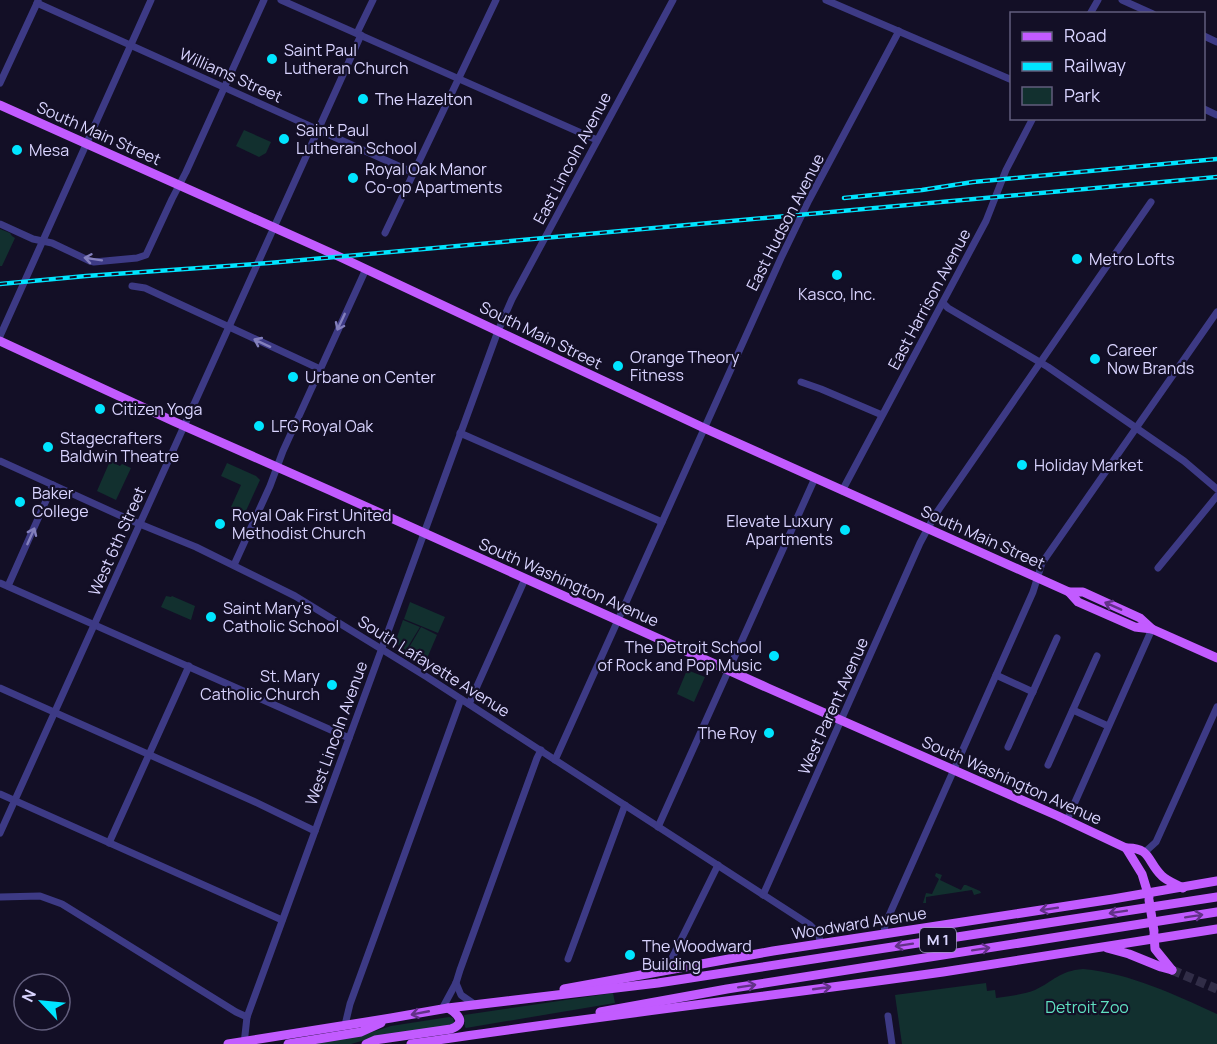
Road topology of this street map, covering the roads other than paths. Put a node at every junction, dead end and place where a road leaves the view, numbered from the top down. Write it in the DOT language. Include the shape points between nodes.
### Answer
graph roads {
  1 [pos="151,0"];
  2 [pos="264,0"];
  3 [pos="281,0"];
  4 [pos="373,0"];
  5 [pos="496,0"];
  6 [pos="673,0"];
  7 [pos="826,0"];
  8 [pos="1122,0"];
  9 [pos="37,2"];
  10 [pos="1149,12"];
  11 [pos="899,31"];
  12 [pos="359,34"];
  13 [pos="130,45"];
  14 [pos="458,78"];
  15 [pos="1010,80"];
  16 [pos="0,83"];
  17 [pos="224,88"];
  18 [pos="0,105"];
  19 [pos="1032,120"];
  20 [pos="319,130"];
  21 [pos="597,140"];
  22 [pos="86,144"];
  23 [pos="414,173"];
  24 [pos="179,185"];
  25 [pos="1151,202"];
  26 [pos="0,224"];
  27 [pos="274,228"];
  28 [pos="385,233"];
  29 [pos="42,241"];
  30 [pos="366,269"];
  31 [pos="132,286"];
  32 [pos="943,303"];
  33 [pos="1217,312"];
  34 [pos="229,327"];
  35 [pos="498,331"];
  36 [pos="0,336"];
  37 [pos="0,341"];
  38 [pos="1041,362"];
  39 [pos="320,369"];
  40 [pos="801,382"];
  41 [pos="882,415"];
  42 [pos="184,426"];
  43 [pos="704,428"];
  44 [pos="1136,428"];
  45 [pos="460,433"];
  46 [pos="0,461"];
  47 [pos="277,467"];
  48 [pos="815,478"];
  49 [pos="53,485"];
  50 [pos="1217,489"];
  51 [pos="842,491"];
  52 [pos="1217,496"];
  53 [pos="662,522"];
  54 [pos="140,523"];
  55 [pos="928,529"];
  56 [pos="424,533"];
  57 [pos="234,565"];
  58 [pos="1158,568"];
  59 [pos="1038,578"];
  60 [pos="525,579"];
  61 [pos="0,583"];
  62 [pos="8,586"];
  63 [pos="618,620"];
  64 [pos="94,625"];
  65 [pos="1152,629"];
  66 [pos="1057,638"];
  67 [pos="382,648"];
  68 [pos="1097,656"];
  69 [pos="1217,658"];
  70 [pos="189,666"];
  71 [pos="728,670"];
  72 [pos="996,675"];
  73 [pos="0,688"];
  74 [pos="1033,692"];
  75 [pos="461,699"];
  76 [pos="469,704"];
  77 [pos="1217,707"];
  78 [pos="1072,710"];
  79 [pos="54,713"];
  80 [pos="841,720"];
  81 [pos="1108,726"];
  82 [pos="349,738"];
  83 [pos="1008,747"];
  84 [pos="541,750"];
  85 [pos="149,756"];
  86 [pos="555,760"];
  87 [pos="1047,765"];
  88 [pos="954,770"];
  89 [pos="0,794"];
  90 [pos="15,801"];
  91 [pos="625,805"];
  92 [pos="1066,820"];
  93 [pos="658,826"];
  94 [pos="315,831"];
  95 [pos="0,833"];
  96 [pos="109,843"];
  97 [pos="1126,848"];
  98 [pos="1145,852"];
  99 [pos="718,865"];
  100 [pos="1217,881"];
  101 [pos="1183,888"];
  102 [pos="763,895"];
  103 [pos="1149,896"];
  104 [pos="0,897"];
  105 [pos="1217,897"];
  106 [pos="1217,912"];
  107 [pos="282,920"];
  108 [pos="1217,929"];
  109 [pos="884,934"];
  110 [pos="1154,935"];
  111 [pos="820,944"];
  112 [pos="1102,947"];
  113 [pos="568,959"];
  114 [pos="672,970"];
  115 [pos="456,983"];
  116 [pos="506,1000"];
  117 [pos="474,1004"];
  118 [pos="445,1008"];
  119 [pos="888,1016"];
  120 [pos="247,1017"];
  121 [pos="391,1018"];
  122 [pos="345,1025"];
  123 [pos="506,1030"];
  124 [pos="244,1043"];
  125 [pos="228,1044"];
  126 [pos="288,1044"];
  127 [pos="366,1044"];
  128 [pos="411,1044"];
  129 [pos="892,1044"];
  1 -- 13 [label="street"];
  2 -- 17 [label="street"];
  3 -- 12 [label="street"];
  4 -- 12 [label="street, West 6th Street"];
  5 -- 14 [label="street"];
  6 -- 21 [label="street, East Lincoln Avenue"];
  7 -- 11 [label="street"];
  8 -- 10 [label="street"];
  9 -- 13 [label="street, Williams Street"];
  9 -- 16 [label="street"];
  11 -- 15 [label="street"];
  11 -- 43 [label="street, East Hudson Avenue" via="792,234"];
  12 -- 14 [label="street"];
  12 -- 20 [label="street, West 6th Street"];
  13 -- 17 [label="street, Williams Street"];
  13 -- 22 [label="street"];
  14 -- 21 [label="street"];
  14 -- 23 [label="street"];
  17 -- 20 [label="street, Williams Street"];
  17 -- 24 [label="street"];
  18 -- 22 [label="main road, South Main Street"];
  19 -- 32 [label="street, East Harrison Avenue"];
  20 -- 23 [label="street, Williams Street"];
  20 -- 27 [label="street, West 6th Street"];
  21 -- 35 [label="street, East Lincoln Avenue"];
  22 -- 24 [label="main road, South Main Street"];
  22 -- 29 [label="street"];
  23 -- 28 [label="street"];
  24 -- 27 [label="main road, South Main Street"];
  24 -- 29 [label="street, one-way" via="146,255 94,262"];
  25 -- 38 [label="street, West Parent Avenue"];
  26 -- 29 [label="street"];
  27 -- 30 [label="main road, South Main Street"];
  27 -- 34 [label="street, West 6th Street"];
  29 -- 36 [label="street"];
  30 -- 35 [label="main road, South Main Street"];
  30 -- 39 [label="street, one-way"];
  31 -- 34 [label="street" via="145,288"];
  32 -- 38 [label="street"];
  32 -- 41 [label="street, East Harrison Avenue"];
  33 -- 44 [label="street"];
  39 -- 34 [label="street, one-way"];
  34 -- 42 [label="street, West 6th Street"];
  35 -- 43 [label="main road, South Main Street"];
  35 -- 45 [label="street, West Lincoln Avenue"];
  37 -- 42 [label="main road, South Washington Avenue"];
  38 -- 44 [label="street"];
  38 -- 55 [label="street, West Parent Avenue"];
  39 -- 47 [label="street"];
  40 -- 41 [label="street"];
  41 -- 51 [label="street, East Harrison Avenue"];
  42 -- 47 [label="main road, South Washington Avenue"];
  42 -- 54 [label="street, West 6th Street"];
  43 -- 48 [label="main road, South Main Street"];
  43 -- 53 [label="street, East Hudson Avenue"];
  44 -- 50 [label="street"];
  44 -- 59 [label="street" via="1042,563"];
  45 -- 53 [label="street"];
  45 -- 56 [label="street, West Lincoln Avenue"];
  46 -- 49 [label="street, South Lafayette Avenue"];
  47 -- 56 [label="main road, South Washington Avenue"];
  47 -- 57 [label="street"];
  48 -- 51 [label="main road, South Main Street"];
  48 -- 71 [label="street"];
  49 -- 54 [label="street, South Lafayette Avenue"];
  62 -- 49 [label="street, one-way"];
  51 -- 55 [label="main road, South Main Street"];
  52 -- 58 [label="street"];
  53 -- 63 [label="street, East Hudson Avenue"];
  54 -- 57 [label="street, South Lafayette Avenue"];
  54 -- 64 [label="street, West 6th Street"];
  55 -- 59 [label="main road, South Main Street"];
  55 -- 80 [label="street, West Parent Avenue"];
  56 -- 60 [label="main road, South Washington Avenue"];
  56 -- 67 [label="street, West Lincoln Avenue"];
  57 -- 67 [label="street, South Lafayette Avenue" via="296,596"];
  59 -- 65 [label="main road, South Main Street" via="1130,613"];
  59 -- 72 [label="street"];
  60 -- 63 [label="main road, South Washington Avenue"];
  60 -- 76 [label="street"];
  61 -- 62 [label="street"];
  62 -- 64 [label="street"];
  63 -- 71 [label="main road, South Washington Avenue"];
  63 -- 86 [label="street, East Hudson Avenue"];
  64 -- 70 [label="street"];
  64 -- 79 [label="street, West 6th Street"];
  65 -- 69 [label="main road, South Main Street"];
  65 -- 81 [label="street"];
  66 -- 74 [label="street"];
  67 -- 75 [label="street, South Lafayette Avenue"];
  67 -- 82 [label="street, West Lincoln Avenue"];
  68 -- 78 [label="street"];
  70 -- 82 [label="street"];
  70 -- 85 [label="street"];
  71 -- 80 [label="main road, South Washington Avenue"];
  71 -- 93 [label="street"];
  72 -- 74 [label="street"];
  72 -- 88 [label="street"];
  73 -- 79 [label="street"];
  74 -- 83 [label="street"];
  75 -- 76 [label="street, South Lafayette Avenue"];
  75 -- 122 [label="street"];
  76 -- 84 [label="street, South Lafayette Avenue"];
  77 -- 98 [label="street" via="1156,842"];
  78 -- 81 [label="street"];
  78 -- 87 [label="street"];
  79 -- 85 [label="street"];
  79 -- 90 [label="street, West 6th Street"];
  80 -- 88 [label="main road, South Washington Avenue"];
  80 -- 102 [label="street, West Parent Avenue"];
  81 -- 92 [label="street"];
  82 -- 94 [label="street, West Lincoln Avenue"];
  84 -- 86 [label="street, South Lafayette Avenue"];
  84 -- 115 [label="street"];
  85 -- 94 [label="street"];
  85 -- 96 [label="street"];
  86 -- 91 [label="street, South Lafayette Avenue"];
  88 -- 92 [label="main road, South Washington Avenue"];
  88 -- 109 [label="street"];
  89 -- 90 [label="street"];
  90 -- 95 [label="street, West 6th Street"];
  90 -- 96 [label="street"];
  91 -- 93 [label="street, South Lafayette Avenue"];
  91 -- 113 [label="street"];
  92 -- 97 [label="main road, South Washington Avenue"];
  93 -- 99 [label="street, South Lafayette Avenue"];
  94 -- 107 [label="street, West Lincoln Avenue"];
  96 -- 107 [label="street"];
  97 -- 98 [label="main road, South Washington Avenue" via="1137,847"];
  97 -- 103 [label="main road" via="1142,874"];
  98 -- 101 [label="main road" via="1160,874"];
  99 -- 102 [label="street, South Lafayette Avenue"];
  99 -- 114 [label="street" via="672,958"];
  100 -- 101 [label="main road, Woodward Avenue"];
  101 -- 103 [label="main road, Woodward Avenue"];
  102 -- 111 [label="street, South Lafayette Avenue" via="810,925 819,934"];
  103 -- 109 [label="main road, Woodward Avenue, one-way"];
  103 -- 110 [label="main road, bridge"];
  104 -- 120 [label="street" via="40,896 62,904"];
  105 -- 116 [label="main road, Woodward Avenue / M 1, one-way" via="658,982"];
  123 -- 106 [label="main road, M 1, one-way" via="728,989"];
  107 -- 120 [label="street, West Lincoln Avenue"];
  108 -- 110 [label="main road"];
  109 -- 111 [label="main road, Woodward Avenue"];
  110 -- 112 [label="main road"];
  110 -- 112 [label="main road" via="1155,949 1172,970"];
  111 -- 114 [label="main road, Woodward Avenue"];
  123 -- 112 [label="main road, one-way"];
  114 -- 116 [label="main road, Woodward Avenue"];
  115 -- 117 [label="street" via="461,995"];
  115 -- 118 [label="street"];
  116 -- 117 [label="main road, Woodward Avenue / M 1"];
  117 -- 118 [label="main road, Woodward Avenue / M 1"];
  118 -- 121 [label="main road, Woodward Avenue / M 1, one-way"];
  118 -- 127 [label="main road" via="458,1016 456,1027"];
  119 -- 129 [label="street"];
  120 -- 124 [label="street, West Lincoln Avenue"];
  121 -- 122 [label="main road, M 1"];
  121 -- 126 [label="main road" via="361,1032"];
  122 -- 124 [label="main road, M 1"];
  123 -- 128 [label="main road, M 1"];
  124 -- 125 [label="main road, M 1"];
}
